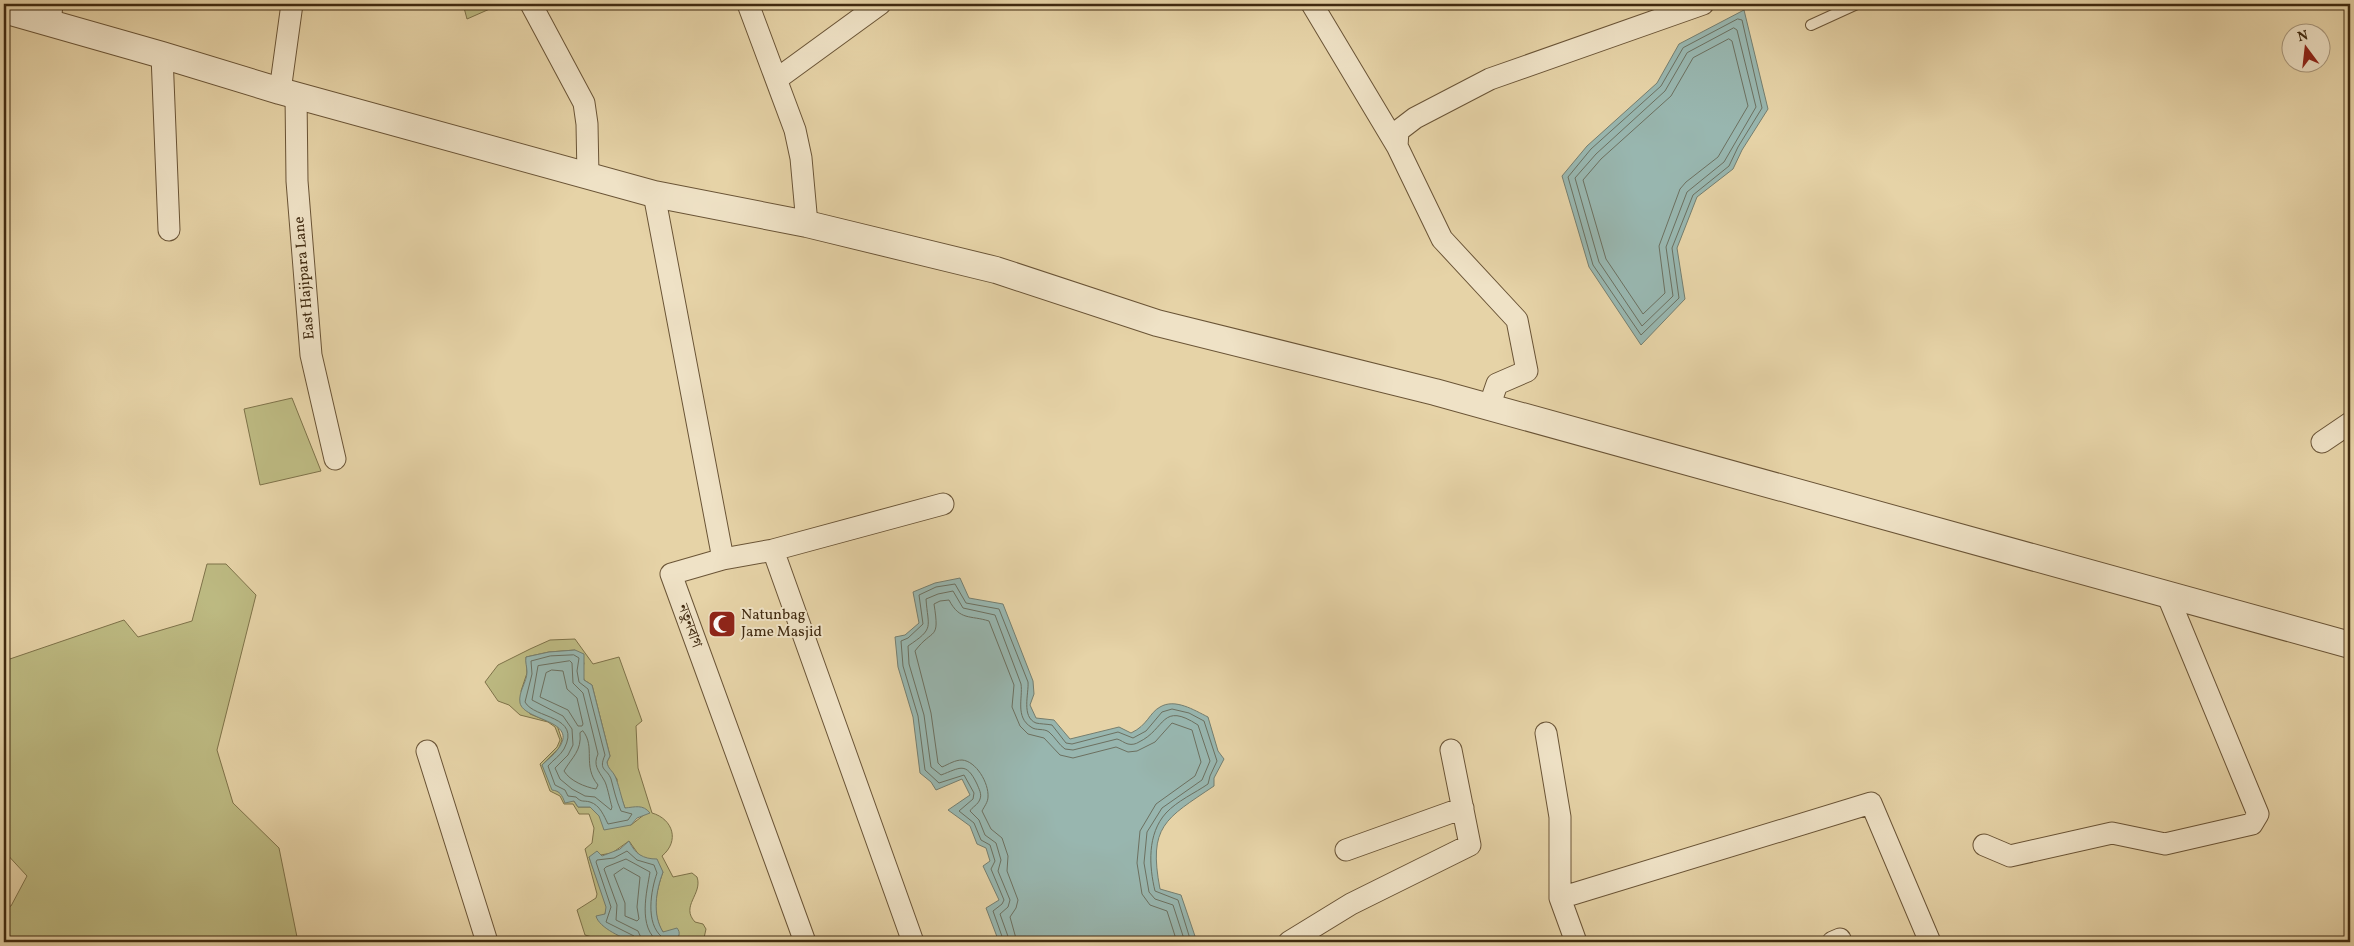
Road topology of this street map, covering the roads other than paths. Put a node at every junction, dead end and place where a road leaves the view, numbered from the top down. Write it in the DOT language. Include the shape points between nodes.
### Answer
graph roads {
  1 [pos="292,4"];
  2 [pos="530,4"];
  3 [pos="748,4"];
  4 [pos="880,4"];
  5 [pos="1312,4"];
  6 [pos="1703,4"];
  7 [pos="1857,4"];
  8 [pos="4,10"];
  9 [pos="51,14"];
  10 [pos="1811,25"];
  11 [pos="162,55"];
  12 [pos="777,79"];
  13 [pos="288,93"];
  14 [pos="1397,146"];
  15 [pos="588,176"];
  16 [pos="654,194"];
  17 [pos="806,224"];
  18 [pos="169,230"];
  19 [pos="1489,407"];
  20 [pos="2350,423"];
  21 [pos="2322,442"];
  22 [pos="335,459"];
  23 [pos="943,504"];
  24 [pos="773,550"];
  25 [pos="724,559"];
  26 [pos="2167,594"];
  27 [pos="2350,645"];
  28 [pos="1546,733"];
  29 [pos="1451,750"];
  30 [pos="427,751"];
  31 [pos="1463,808"];
  32 [pos="1984,845"];
  33 [pos="1346,850"];
  34 [pos="1560,898"];
  35 [pos="488,942"];
  36 [pos="805,942"];
  37 [pos="913,942"];
  38 [pos="1289,942"];
  39 [pos="1576,942"];
  40 [pos="1930,942"];
  1 -- 13 [label="street, East Hajipara Lane"];
  2 -- 15 [label="street" via="584,103"];
  3 -- 12 [label="street"];
  4 -- 12 [label="street"];
  5 -- 14 [label="street"];
  6 -- 14 [label="street" via="1490,79 1415,118 1398,131"];
  7 -- 10 [label="lane"];
  8 -- 9 [label="street"];
  9 -- 11 [label="street"];
  11 -- 13 [label="street"];
  11 -- 18 [label="street"];
  12 -- 17 [label="street" via="801,158"];
  13 -- 15 [label="street"];
  13 -- 22 [label="street, East Hajipara Lane" via="311,355"];
  14 -- 19 [label="street" via="1442,239 1517,320 1527,371 1497,384"];
  15 -- 16 [label="street"];
  16 -- 17 [label="street"];
  16 -- 25 [label="street"];
  17 -- 19 [label="street" via="996,270 1157,323"];
  19 -- 26 [label="street"];
  20 -- 21 [label="street"];
  23 -- 24 [label="street, নতুনবাগ"];
  24 -- 25 [label="street, নতুনবাগ"];
  24 -- 37 [label="street"];
  25 -- 36 [label="street, নতুনবাগ" via="671,574"];
  26 -- 27 [label="street"];
  26 -- 32 [label="street" via="2258,814 2252,824 2165,844 2112,833 2010,856"];
  28 -- 34 [label="street" via="1560,817"];
  29 -- 31 [label="street"];
  30 -- 35 [label="street"];
  31 -- 33 [label="street"];
  31 -- 38 [label="street" via="1470,845 1351,904"];
  34 -- 39 [label="street"];
  34 -- 40 [label="street" via="1871,803"];
}
